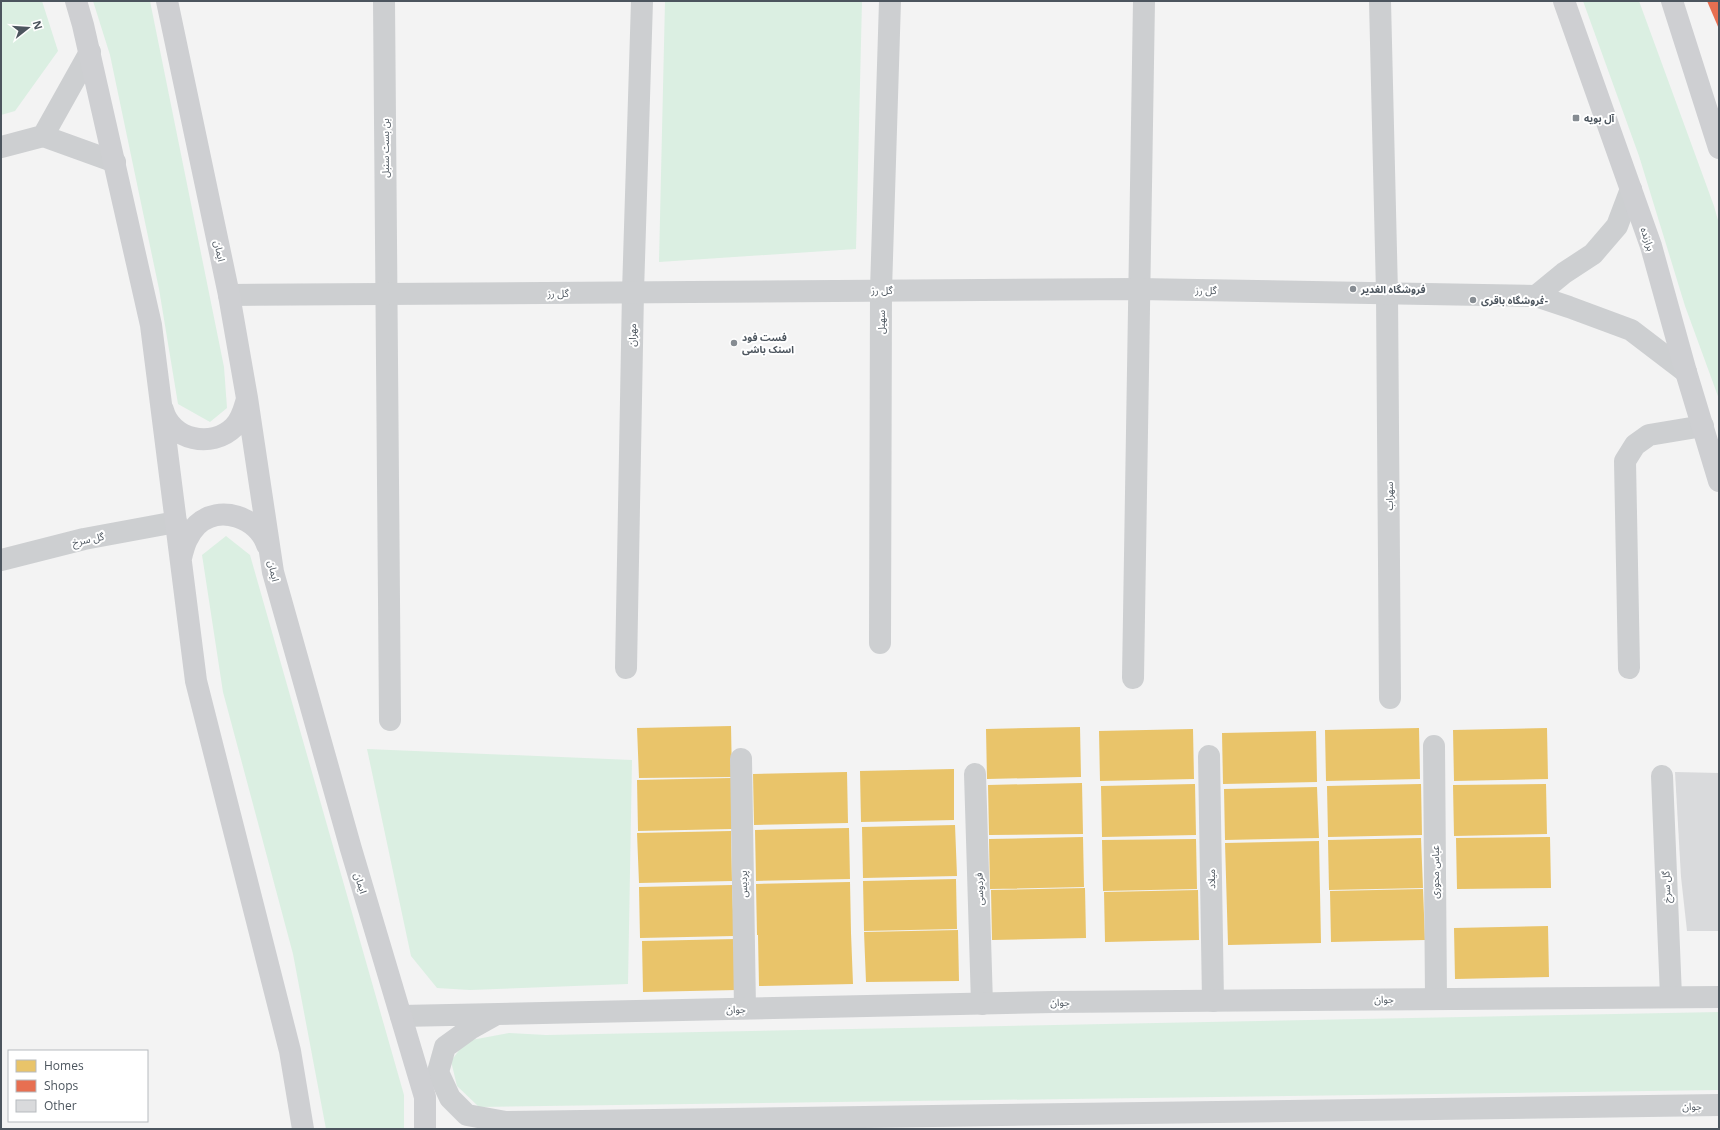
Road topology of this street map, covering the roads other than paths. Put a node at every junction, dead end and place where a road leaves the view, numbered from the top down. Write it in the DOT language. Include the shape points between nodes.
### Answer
graph roads {
  1 [pos="76,1"];
  2 [pos="167,1"];
  3 [pos="384,1"];
  4 [pos="642,1"];
  5 [pos="890,1"];
  6 [pos="1144,1"];
  7 [pos="1380,1"];
  8 [pos="1564,1"];
  9 [pos="1672,1"];
  10 [pos="90,52"];
  11 [pos="43,136"];
  12 [pos="1,147"];
  13 [pos="1719,148"];
  14 [pos="114,162"];
  15 [pos="1631,189"];
  16 [pos="1138,289"];
  17 [pos="881,290"];
  18 [pos="633,292"];
  19 [pos="1387,293"];
  20 [pos="229,295"];
  21 [pos="386,295"];
  22 [pos="1536,296"];
  23 [pos="1686,372"];
  24 [pos="247,398"];
  25 [pos="161,401"];
  26 [pos="1707,418"];
  27 [pos="1719,481"];
  28 [pos="176,522"];
  29 [pos="270,553"];
  30 [pos="181,558"];
  31 [pos="1,560"];
  32 [pos="880,643"];
  33 [pos="626,668"];
  34 [pos="1630,668"];
  35 [pos="1133,678"];
  36 [pos="1390,698"];
  37 [pos="390,720"];
  38 [pos="1434,746"];
  39 [pos="1209,756"];
  40 [pos="741,759"];
  41 [pos="975,774"];
  42 [pos="1662,776"];
  43 [pos="1671,997"];
  44 [pos="1719,997"];
  45 [pos="1436,999"];
  46 [pos="1213,1001"];
  47 [pos="982,1004"];
  48 [pos="745,1008"];
  49 [pos="498,1014"];
  50 [pos="401,1016"];
  51 [pos="1719,1105"];
  52 [pos="847,1123"];
  53 [pos="893,1123"];
  54 [pos="587,1125"];
  55 [pos="498,1126"];
  56 [pos="303,1129"];
  57 [pos="425,1129"];
  1 -- 10 [label="main road"];
  2 -- 20 [label="main road, ایمان"];
  3 -- 21 [label="street, بن بست سنبل"];
  4 -- 18 [label="street, مهران"];
  5 -- 17 [label="street, سهیل"];
  6 -- 16 [label="street"];
  7 -- 19 [label="street, سهراب"];
  8 -- 15 [label="main road, برازنده"];
  9 -- 13 [label="main road"];
  10 -- 11 [label="street"];
  10 -- 14 [label="main road"];
  11 -- 12 [label="street"];
  11 -- 14 [label="street"];
  14 -- 25 [label="main road" via="151,325"];
  15 -- 22 [label="street" via="1617,226 1593,254"];
  15 -- 23 [label="main road, برازنده" via="1651,246"];
  16 -- 17 [label="street, گل رز"];
  16 -- 19 [label="street, گل رز"];
  16 -- 35 [label="street"];
  17 -- 18 [label="street, گل رز"];
  17 -- 32 [label="street, سهیل"];
  18 -- 21 [label="street, گل رز"];
  18 -- 33 [label="street, مهران"];
  19 -- 22 [label="street, گل رز"];
  19 -- 36 [label="street, سهراب"];
  20 -- 21 [label="street, گل رز"];
  20 -- 24 [label="main road, ایمان"];
  21 -- 37 [label="street, بن بست سنبل"];
  22 -- 23 [label="street, گل رز" via="1631,330"];
  23 -- 26 [label="main road, برازنده"];
  24 -- 25 [label="main road" via="243,414 234,427 221,436 205,440 189,438 175,430 165,417"];
  24 -- 29 [label="main road, ایمان"];
  25 -- 28 [label="main road"];
  26 -- 27 [label="main road, برازنده"];
  26 -- 34 [label="street" via="1649,435 1635,445 1625,461"];
  28 -- 30 [label="main road"];
  28 -- 31 [label="street, گل سرخ" via="84,539"];
  29 -- 30 [label="main road" via="264,536 250,522 233,515 214,516 197,525 186,540"];
  29 -- 50 [label="main road, ایمان" via="273,572 351,848"];
  30 -- 56 [label="main road" via="196,680 290,1051"];
  38 -- 45 [label="street, عباس محوری"];
  39 -- 46 [label="street, میلاد"];
  40 -- 48 [label="street, پردیس"];
  41 -- 47 [label="street, فردوسی"];
  42 -- 43 [label="street, گل سرخ"];
  43 -- 44 [label="street, جوان"];
  43 -- 45 [label="street, جوان"];
  45 -- 46 [label="street, جوان"];
  46 -- 47 [label="street, جوان"];
  47 -- 48 [label="street, جوان"];
  48 -- 49 [label="street, جوان"];
  49 -- 50 [label="street, جوان"];
  49 -- 55 [label="street, جوان" via="470,1029 445,1047 438,1072 450,1098 467,1115"];
  50 -- 57 [label="main road, ایمان" via="425,1097"];
  51 -- 53 [label="street, جوان"];
  52 -- 53 [label="street, جوان"];
  52 -- 54 [label="street, جوان"];
  54 -- 55 [label="street, جوان"];
}
